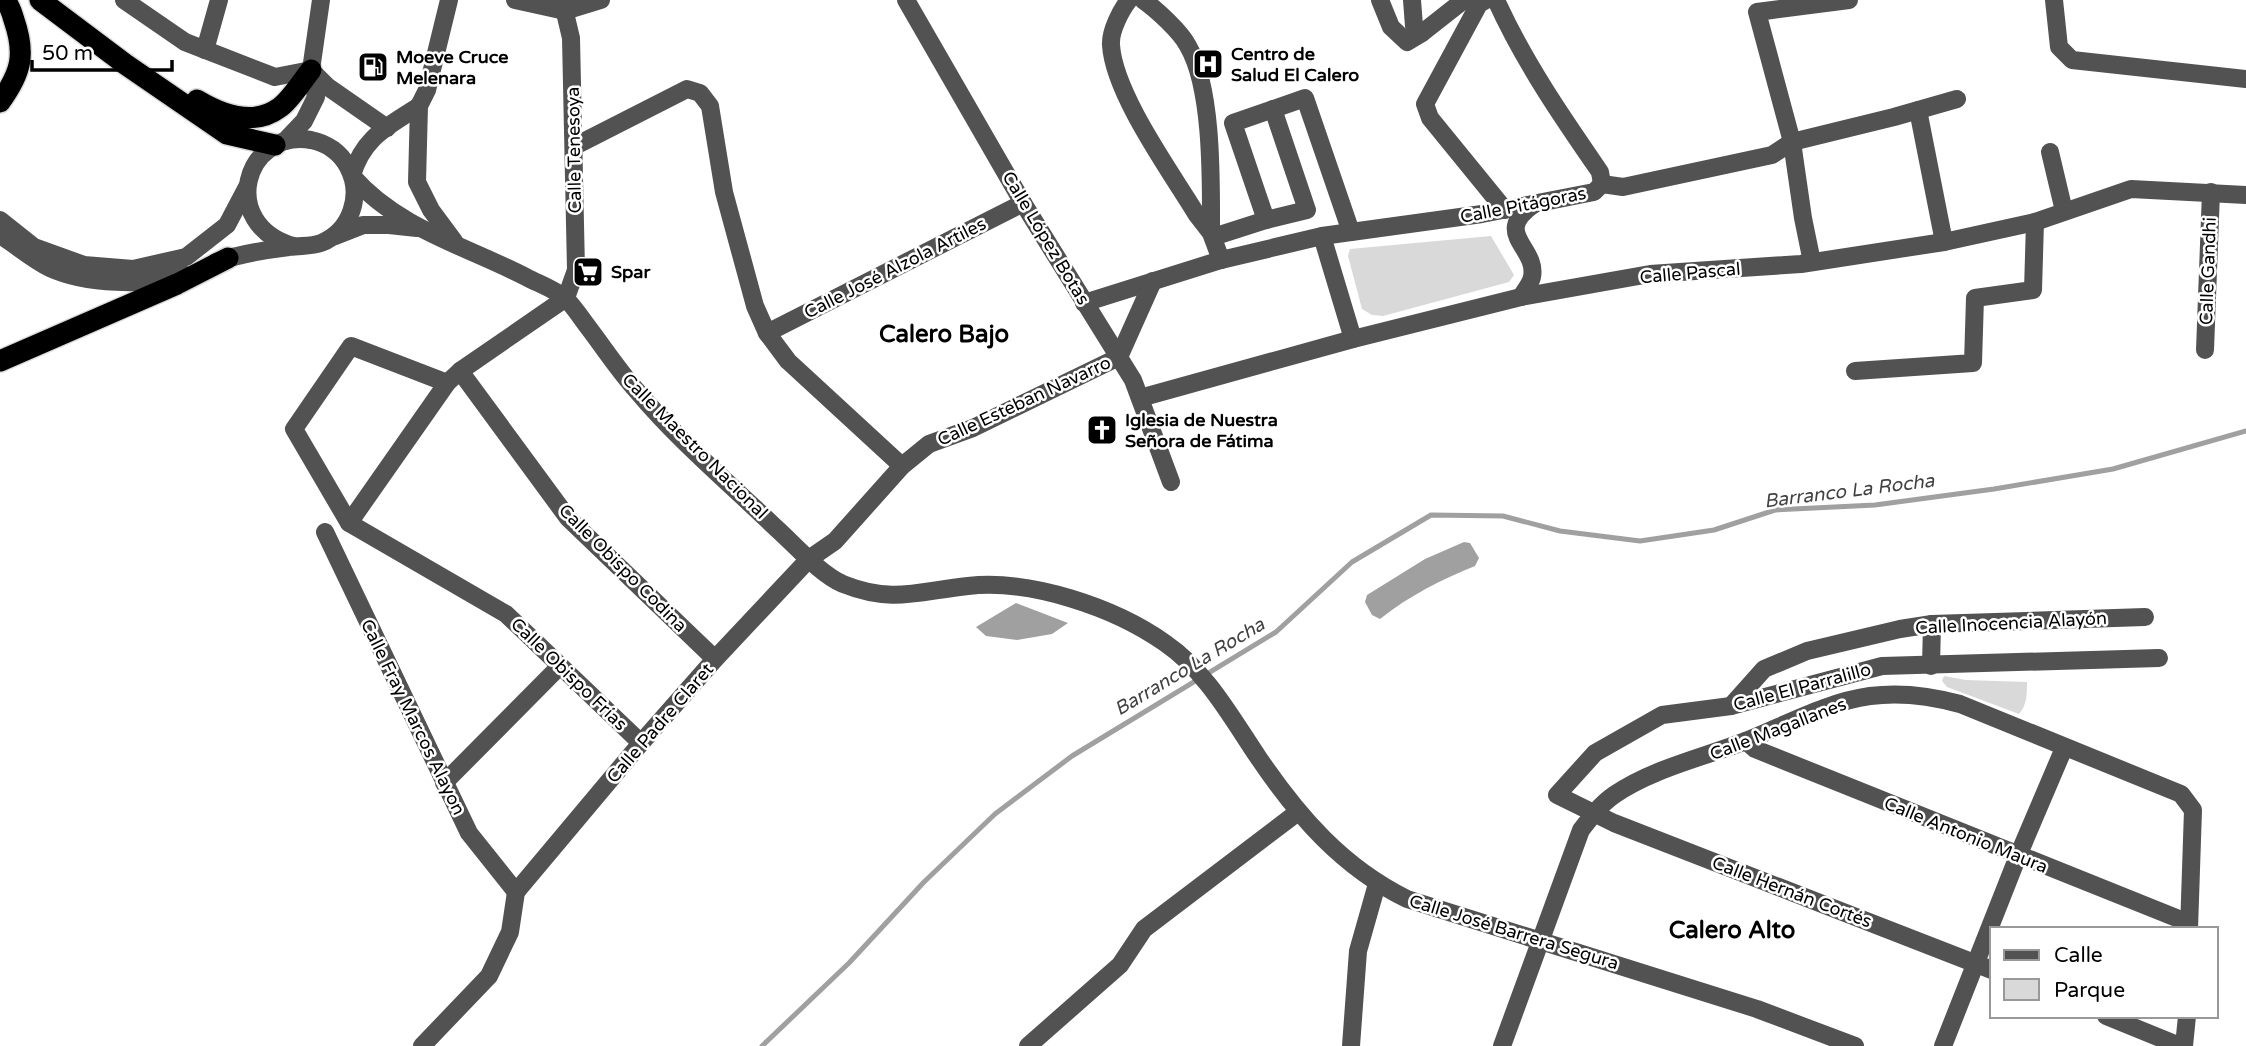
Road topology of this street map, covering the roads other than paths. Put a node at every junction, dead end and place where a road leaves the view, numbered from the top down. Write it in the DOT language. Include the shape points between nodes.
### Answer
graph roads {
  1 [pos="5,0"];
  2 [pos="40,0"];
  3 [pos="124,0"];
  4 [pos="219,0"];
  5 [pos="321,0"];
  6 [pos="449,0"];
  7 [pos="515,0"];
  8 [pos="601,0"];
  9 [pos="906,0"];
  10 [pos="1129,0"];
  11 [pos="1143,0"];
  12 [pos="1380,0"];
  13 [pos="1412,0"];
  14 [pos="1464,0"];
  15 [pos="1486,0"];
  16 [pos="1496,0"];
  17 [pos="1849,0"];
  18 [pos="2054,0"];
  19 [pos="564,5"];
  20 [pos="1423,33"];
  21 [pos="205,50"];
  22 [pos="125,64"];
  23 [pos="311,70"];
  24 [pos="2246,79"];
  25 [pos="1956,99"];
  26 [pos="0,102"];
  27 [pos="419,106"];
  28 [pos="1273,109"];
  29 [pos="1918,110"];
  30 [pos="387,128"];
  31 [pos="1791,142"];
  32 [pos="280,143"];
  33 [pos="575,146"];
  34 [pos="2050,152"];
  35 [pos="353,176"];
  36 [pos="1602,184"];
  37 [pos="247,187"];
  38 [pos="2211,192"];
  39 [pos="2246,195"];
  40 [pos="1023,203"];
  41 [pos="1534,204"];
  42 [pos="1505,210"];
  43 [pos="2064,211"];
  44 [pos="1482,215"];
  45 [pos="0,220"];
  46 [pos="1266,220"];
  47 [pos="2035,222"];
  48 [pos="424,229"];
  49 [pos="1351,232"];
  50 [pos="0,235"];
  51 [pos="1212,235"];
  52 [pos="333,236"];
  53 [pos="1322,236"];
  54 [pos="1517,240"];
  55 [pos="1944,242"];
  56 [pos="457,244"];
  57 [pos="293,246"];
  58 [pos="228,258"];
  59 [pos="1220,260"];
  60 [pos="1812,262"];
  61 [pos="1153,281"];
  62 [pos="1521,297"];
  63 [pos="566,298"];
  64 [pos="1084,303"];
  65 [pos="766,333"];
  66 [pos="1353,339"];
  67 [pos="2205,350"];
  68 [pos="1119,357"];
  69 [pos="0,361"];
  70 [pos="1855,372"];
  71 [pos="453,377"];
  72 [pos="1140,398"];
  73 [pos="902,466"];
  74 [pos="1171,482"];
  75 [pos="349,523"];
  76 [pos="325,532"];
  77 [pos="809,559"];
  78 [pos="909,596"];
  79 [pos="2145,617"];
  80 [pos="1932,624"];
  81 [pos="2160,657"];
  82 [pos="715,659"];
  83 [pos="560,666"];
  84 [pos="1931,666"];
  85 [pos="1731,706"];
  86 [pos="1746,741"];
  87 [pos="641,743"];
  88 [pos="2064,748"];
  89 [pos="444,783"];
  90 [pos="1298,812"];
  91 [pos="1593,814"];
  92 [pos="2018,856"];
  93 [pos="1377,884"];
  94 [pos="516,892"];
  95 [pos="2189,926"];
  96 [pos="1996,927"];
  97 [pos="1539,941"];
  98 [pos="1990,947"];
  99 [pos="1984,967"];
  100 [pos="2111,1018"];
  101 [pos="2187,1018"];
  102 [pos="422,1046"];
  103 [pos="1028,1046"];
  104 [pos="1352,1046"];
  105 [pos="1502,1046"];
  106 [pos="1854,1046"];
  107 [pos="1944,1046"];
  108 [pos="2182,1046"];
  1 -- 26 [label="highway" via="22,42 12,86"];
  2 -- 22 [label="highway"];
  3 -- 21 [label="street"];
  4 -- 21 [label="street"];
  5 -- 23 [label="street"];
  6 -- 27 [label="street"];
  7 -- 19 [label="street"];
  8 -- 19 [label="street"];
  9 -- 40 [label="street, Calle López Botas"];
  10 -- 51 [label="street" via="1111,43 1123,91"];
  11 -- 51 [label="street" via="1188,45 1205,89"];
  12 -- 20 [label="street" via="1391,27 1406,42"];
  13 -- 20 [label="street" via="1414,26"];
  14 -- 20 [label="street"];
  15 -- 42 [label="street" via="1479,4 1424,104 1430,118"];
  16 -- 36 [label="street" via="1548,97 1600,172"];
  17 -- 31 [label="street" via="1757,12"];
  18 -- 24 [label="street" via="2059,47 2072,60"];
  19 -- 33 [label="street, Calle Tenesoya"];
  21 -- 23 [label="street" via="275,77"];
  22 -- 23 [label="highway" via="221,113 254,118 279,108"];
  22 -- 32 [label="highway" via="227,134"];
  23 -- 30 [label="street"];
  23 -- 32 [label="street" via="316,97 304,121"];
  25 -- 29 [label="street, Calle Pitágoras"];
  27 -- 30 [label="street"];
  27 -- 56 [label="street" via="417,181 430,210"];
  28 -- 46 [label="street" via="1233,123"];
  28 -- 46 [label="street" via="1307,210"];
  28 -- 49 [label="street" via="1305,99"];
  29 -- 31 [label="street, Calle Pitágoras"];
  29 -- 55 [label="street"];
  30 -- 35 [label="street" via="370,139"];
  31 -- 36 [label="street, Calle Pitágoras" via="1772,155 1623,187"];
  31 -- 60 [label="street"];
  32 -- 35 [label="street" via="318,141 345,160"];
  32 -- 37 [label="street" via="261,156"];
  33 -- 63 [label="street, Calle Tenesoya" via="576,270"];
  33 -- 65 [label="street" via="687,89 700,93 710,106 724,192"];
  34 -- 43 [label="street"];
  35 -- 48 [label="street, Calle Maestro Nacional" via="370,196"];
  35 -- 52 [label="street" via="353,210"];
  36 -- 41 [label="street, Calle Pitágoras" via="1594,191"];
  37 -- 45 [label="street" via="227,225 186,257 133,270 84,265 34,247"];
  37 -- 57 [label="street" via="248,203 259,225 278,241"];
  38 -- 39 [label="street, Calle Pascal"];
  38 -- 43 [label="street, Calle Pascal" via="2131,189"];
  38 -- 67 [label="street, Calle Gandhi"];
  40 -- 64 [label="street, Calle López Botas"];
  40 -- 65 [label="street, Calle José Alzola Artiles"];
  41 -- 42 [label="street, Calle Pitágoras"];
  41 -- 54 [label="street" via="1516,223"];
  42 -- 44 [label="street, Calle Pitágoras"];
  43 -- 47 [label="street, Calle Pascal"];
  44 -- 49 [label="street, Calle Pitágoras"];
  44 -- 54 [label="street" via="1502,224"];
  46 -- 51 [label="street"];
  47 -- 55 [label="street, Calle Pascal"];
  47 -- 70 [label="street" via="2033,290 1975,298 1973,363"];
  48 -- 52 [label="street, Calle Maestro Nacional" via="363,225"];
  48 -- 56 [label="street, Calle Maestro Nacional"];
  49 -- 53 [label="street, Calle Pitágoras"];
  50 -- 58 [label="street" via="50,268 108,283 172,278"];
  51 -- 59 [label="street"];
  52 -- 57 [label="street" via="321,243"];
  53 -- 59 [label="street, Calle Pitágoras"];
  53 -- 66 [label="street"];
  54 -- 62 [label="street" via="1532,277"];
  55 -- 60 [label="street, Calle Pascal"];
  56 -- 63 [label="street, Calle Maestro Nacional"];
  57 -- 58 [label="street"];
  58 -- 69 [label="highway"];
  59 -- 61 [label="street, Calle Pitágoras"];
  60 -- 62 [label="street, Calle Pascal" via="1650,274"];
  61 -- 64 [label="street, Calle Pitágoras"];
  61 -- 68 [label="street, Calle Esteban Navarro"];
  62 -- 66 [label="street, Calle Pascal"];
  63 -- 71 [label="street"];
  63 -- 77 [label="street, Calle Maestro Nacional" via="638,393"];
  64 -- 68 [label="street, Calle López Botas"];
  65 -- 73 [label="street" via="788,360"];
  66 -- 72 [label="street, Calle Pascal"];
  68 -- 72 [label="street, Calle López Botas"];
  68 -- 73 [label="street, Calle Esteban Navarro" via="973,428 929,444"];
  71 -- 75 [label="street"];
  71 -- 75 [label="street" via="351,346 294,429"];
  71 -- 82 [label="street, Calle Obispo Codina" via="568,518"];
  72 -- 74 [label="street, Calle López Botas"];
  73 -- 77 [label="street, Calle Esteban Navarro" via="835,541"];
  75 -- 83 [label="street, Calle Obispo Frías" via="506,614"];
  76 -- 89 [label="street, Calle Fray Marcos Alayon"];
  77 -- 78 [label="street, Calle Maestro Nacional" via="840,583 875,594"];
  77 -- 82 [label="street, Calle Padre Claret"];
  78 -- 90 [label="street, Calle José Barrera Segura" via="1014,584 1083,603 1142,628 1187,660 1217,695"];
  79 -- 80 [label="street, Calle Inocencia Alayón"];
  80 -- 84 [label="street"];
  80 -- 85 [label="street, Calle Inocencia Alayón" via="1807,651 1765,669"];
  81 -- 84 [label="street, Calle El Parralillo"];
  82 -- 87 [label="street, Calle Padre Claret"];
  83 -- 87 [label="street, Calle Obispo Frías"];
  83 -- 89 [label="street"];
  84 -- 85 [label="street, Calle El Parralillo" via="1882,666"];
  85 -- 91 [label="street, Calle El Parralillo" via="1662,715 1595,753 1557,795"];
  86 -- 88 [label="street, Calle Magallanes" via="1832,706 1869,696 1907,695 1960,704"];
  86 -- 91 [label="street, Calle Magallanes" via="1636,782"];
  86 -- 92 [label="street, Calle Antonio Maura" via="1755,749"];
  87 -- 94 [label="street, Calle Padre Claret"];
  88 -- 92 [label="street"];
  88 -- 95 [label="street, Calle Magallanes" via="2181,794 2193,810"];
  89 -- 94 [label="street, Calle Fray Marcos Alayon" via="469,833"];
  90 -- 93 [label="street, Calle José Barrera Segura"];
  90 -- 103 [label="street" via="1144,929 1120,965"];
  91 -- 97 [label="street, Calle Magallanes" via="1581,830"];
  91 -- 99 [label="street, Calle Hernán Cortés"];
  92 -- 95 [label="street, Calle Antonio Maura"];
  92 -- 96 [label="street"];
  93 -- 97 [label="street, Calle José Barrera Segura" via="1407,899"];
  93 -- 104 [label="street" via="1358,951"];
  94 -- 102 [label="street" via="510,933 489,976"];
  97 -- 105 [label="street, Calle Magallanes"];
  97 -- 106 [label="street, Calle José Barrera Segura" via="1757,1009"];
  98 -- 99 [label="street"];
  99 -- 107 [label="street"];
  100 -- 108 [label="street"];
  101 -- 108 [label="street"];
}
